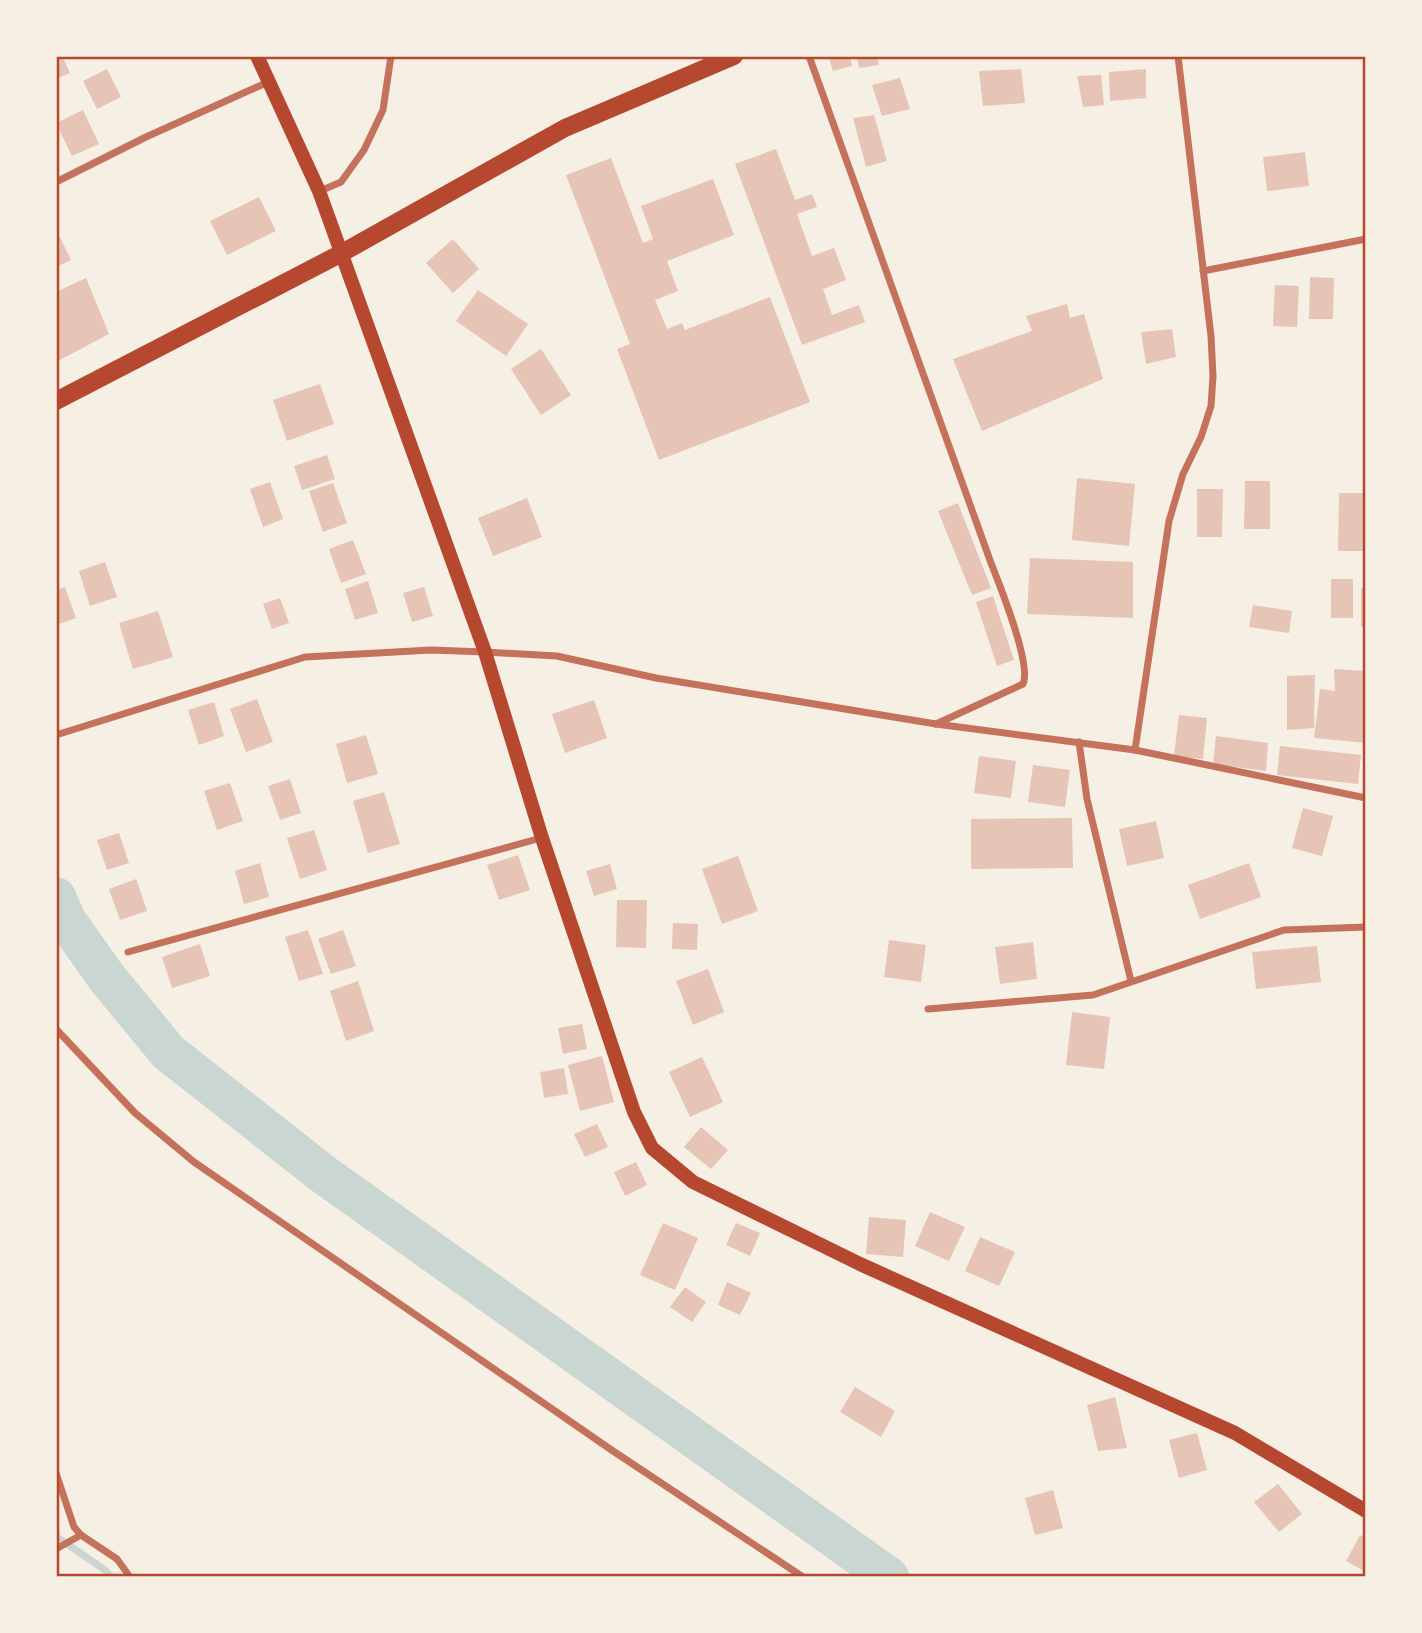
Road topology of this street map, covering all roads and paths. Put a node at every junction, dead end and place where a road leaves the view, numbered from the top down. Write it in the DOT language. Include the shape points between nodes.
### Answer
graph roads {
  1 [pos="257,56"];
  2 [pos="391,56"];
  3 [pos="734,56"];
  4 [pos="809,56"];
  5 [pos="1178,56"];
  6 [pos="269,82"];
  7 [pos="56,182"];
  8 [pos="319,191"];
  9 [pos="1366,239"];
  10 [pos="340,254"];
  11 [pos="1203,271"];
  12 [pos="56,401"];
  13 [pos="485,652"];
  14 [pos="936,724"];
  15 [pos="56,735"];
  16 [pos="1079,743"];
  17 [pos="1135,750"];
  18 [pos="1366,799"];
  19 [pos="542,838"];
  20 [pos="1366,927"];
  21 [pos="128,952"];
  22 [pos="1131,981"];
  23 [pos="928,1009"];
  24 [pos="56,1029"];
  25 [pos="56,1473"];
  26 [pos="1366,1511"];
  27 [pos="81,1535"];
  28 [pos="56,1549"];
  29 [pos="130,1577"];
  30 [pos="803,1577"];
  1 -- 6 [label="main road"];
  2 -- 8 [label="street" via="383,110 364,150 341,182"];
  3 -- 10 [label="highway" via="565,128"];
  4 -- 14 [label="street" via="1026,665 1023,684"];
  5 -- 11 [label="street"];
  6 -- 7 [label="street"];
  6 -- 8 [label="main road"];
  8 -- 10 [label="main road"];
  9 -- 11 [label="street"];
  10 -- 12 [label="highway"];
  10 -- 13 [label="main road"];
  11 -- 17 [label="street" via="1211,336 1211,406 1169,521"];
  13 -- 14 [label="street" via="557,656 656,678"];
  13 -- 15 [label="street" via="305,657"];
  13 -- 19 [label="main road"];
  14 -- 16 [label="street"];
  16 -- 17 [label="street"];
  16 -- 22 [label="street" via="1087,799"];
  17 -- 18 [label="street"];
  19 -- 21 [label="street"];
  19 -- 26 [label="main road" via="634,1112 652,1148 693,1182 873,1270 1235,1433"];
  20 -- 22 [label="street" via="1284,929"];
  22 -- 23 [label="street" via="1093,995"];
  24 -- 30 [label="street" via="135,1113 194,1162"];
  25 -- 27 [label="street" via="74,1527"];
  27 -- 28 [label="street"];
  27 -- 29 [label="street" via="117,1559"];
}
